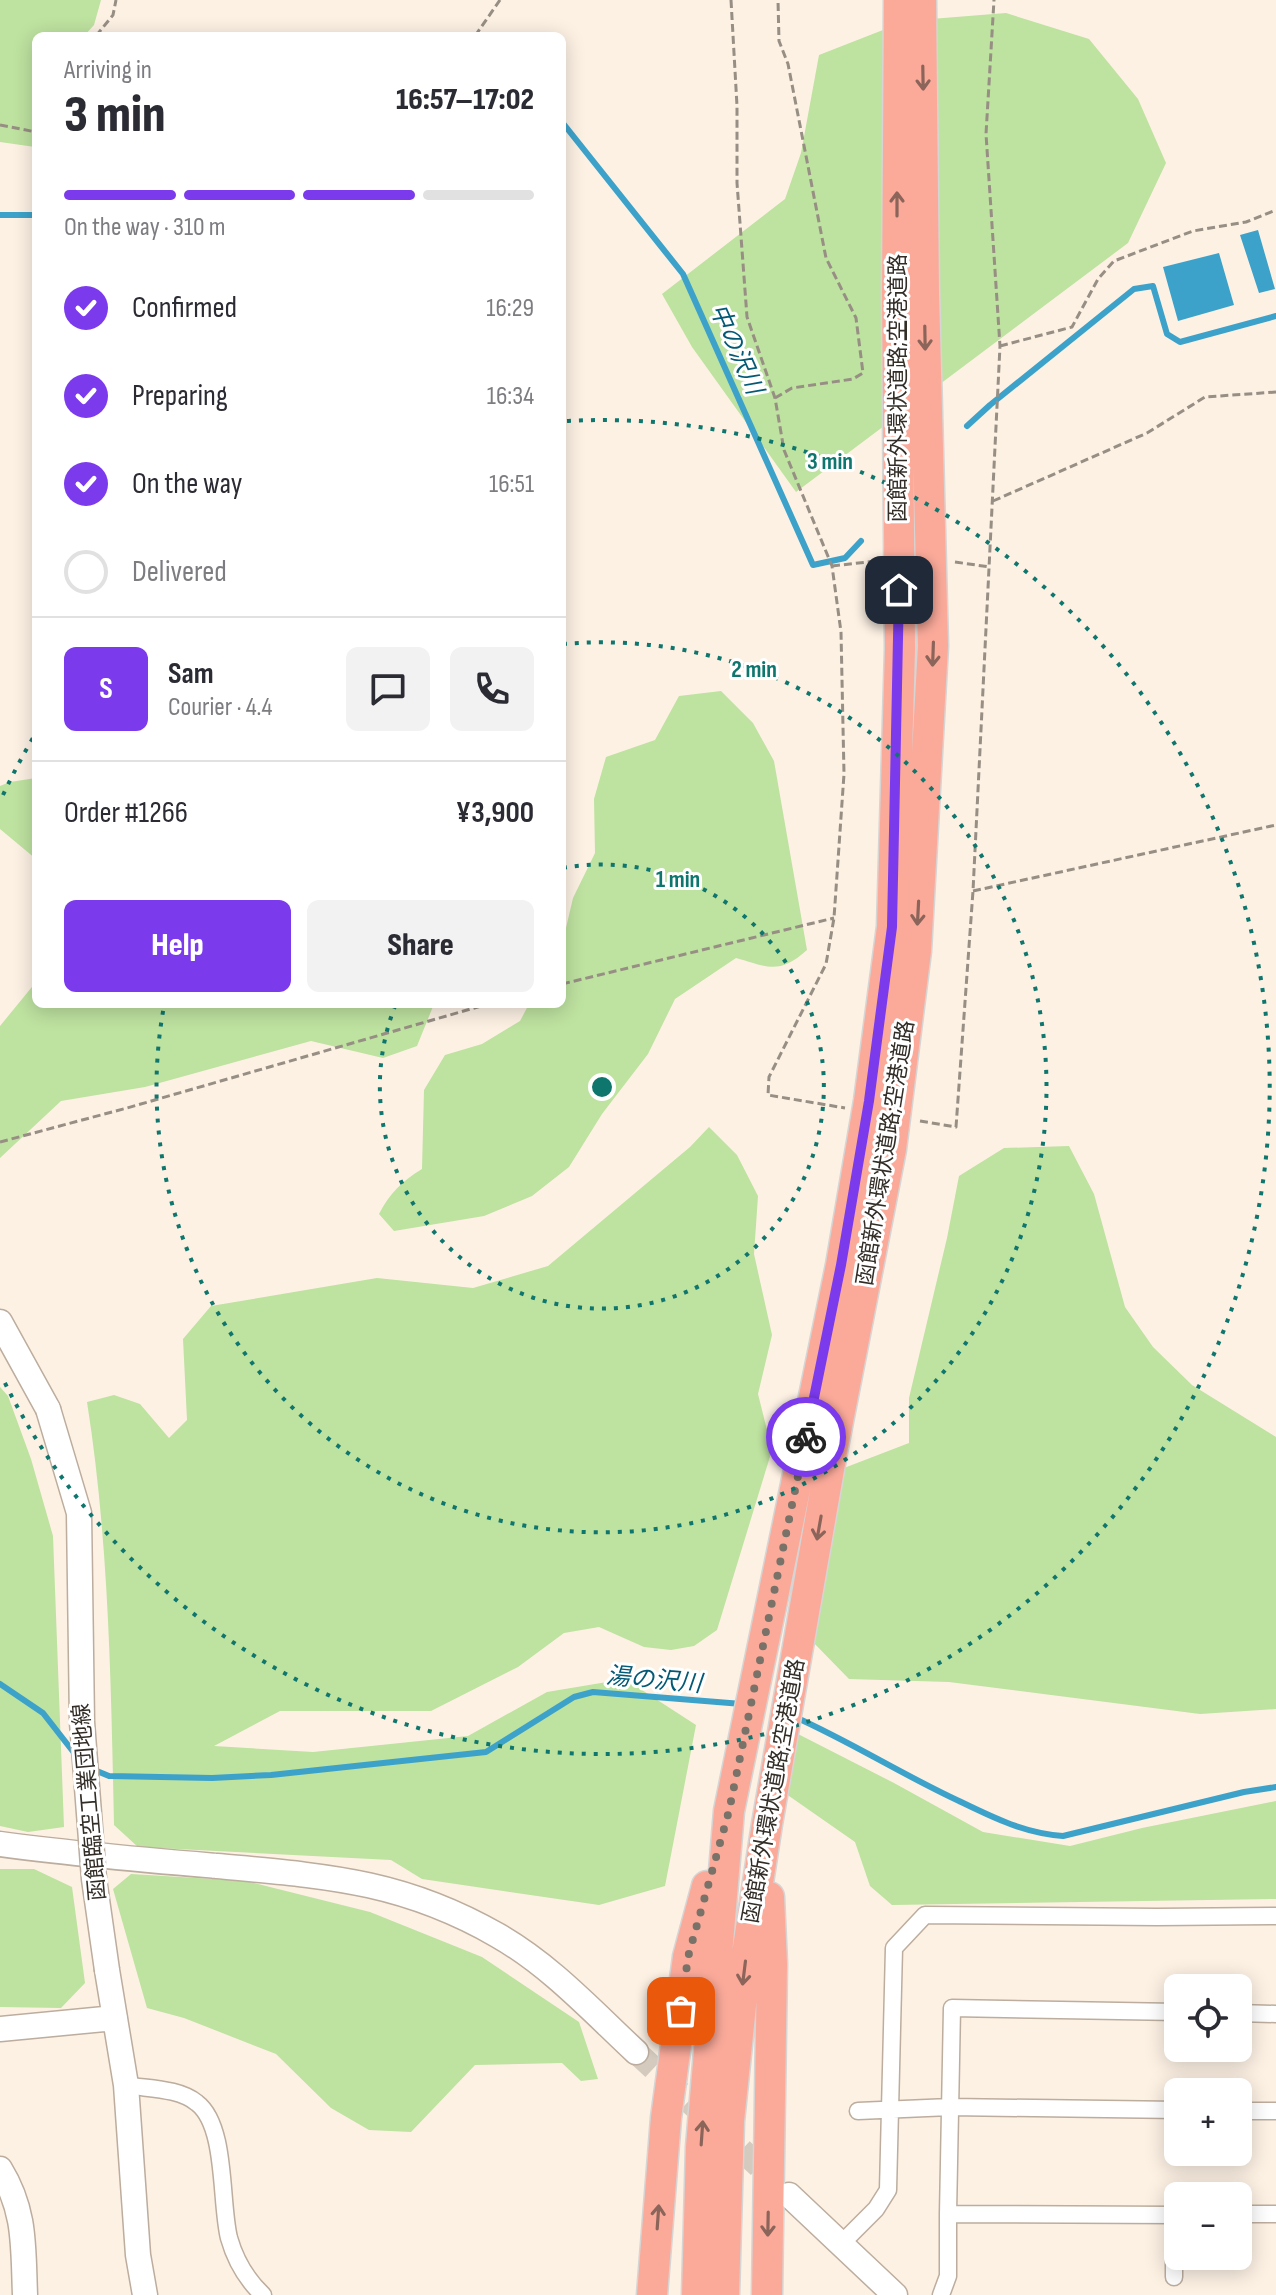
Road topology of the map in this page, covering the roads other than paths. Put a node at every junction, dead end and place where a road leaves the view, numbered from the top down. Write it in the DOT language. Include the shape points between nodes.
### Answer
graph roads {
  1 [pos="899,0"];
  2 [pos="921,0"];
  3 [pos="0,1322"];
  4 [pos="818,1451"];
  5 [pos="0,1844"];
  6 [pos="714,1887"];
  7 [pos="762,1895"];
  8 [pos="1276,1916"];
  9 [pos="1164,2012"];
  10 [pos="1252,2013"];
  11 [pos="1276,2014"];
  12 [pos="115,2018"];
  13 [pos="0,2029"];
  14 [pos="636,2052"];
  15 [pos="126,2085"];
  16 [pos="950,2107"];
  17 [pos="890,2109"];
  18 [pos="1164,2110"];
  19 [pos="858,2111"];
  20 [pos="1252,2111"];
  21 [pos="1276,2111"];
  22 [pos="0,2169"];
  23 [pos="789,2195"];
  24 [pos="948,2214"];
  25 [pos="1252,2214"];
  26 [pos="1276,2214"];
  27 [pos="1164,2215"];
  28 [pos="841,2244"];
  29 [pos="1174,2270"];
  30 [pos="1174,2277"];
  31 [pos="25,2295"];
  32 [pos="145,2295"];
  33 [pos="263,2295"];
  34 [pos="652,2295"];
  35 [pos="697,2295"];
  36 [pos="724,2295"];
  37 [pos="767,2295"];
  38 [pos="895,2295"];
  39 [pos="941,2295"];
  4 -- 1 [label="highway, 函館新外環状道路;空港道路, one-way" via="892,927 900,649"];
  2 -- 4 [label="highway, 函館新外環状道路;空港道路, one-way" via="933,646 916,951 891,1149"];
  3 -- 12 [label="street, 函館臨空工業団地線, bridge" via="48,1409 79,1513 82,1722 94,1879"];
  4 -- 6 [label="highway, 函館新外環状道路;空港道路"];
  4 -- 7 [label="highway, 函館新外環状道路;空港道路, one-way"];
  5 -- 14 [label="street" via="333,1877 400,1892 472,1922 523,1953"];
  34 -- 6 [label="highway, one-way" via="666,2118 688,1957"];
  35 -- 6 [label="highway, 函館新外環状道路;空港道路, one-way"];
  7 -- 36 [label="highway, 函館新外環状道路;空港道路, one-way" via="745,1967 729,2121"];
  7 -- 37 [label="highway, one-way" via="772,1964"];
  8 -- 17 [label="street" via="925,1915 894,1948"];
  9 -- 16 [label="street" via="952,2008"];
  10 -- 11 [label="street"];
  12 -- 13 [label="street"];
  12 -- 15 [label="street, 函館臨空工業団地線"];
  15 -- 32 [label="street, 函館臨空工業団地線"];
  15 -- 33 [label="street" via="180,2094 206,2112 214,2130 229,2237"];
  16 -- 17 [label="street"];
  16 -- 18 [label="street"];
  16 -- 24 [label="street"];
  17 -- 19 [label="street"];
  17 -- 28 [label="street" via="888,2190"];
  20 -- 21 [label="street"];
  22 -- 31 [label="street" via="15,2193 20,2216"];
  23 -- 28 [label="street"];
  24 -- 27 [label="street"];
  24 -- 39 [label="street" via="948,2276"];
  25 -- 26 [label="street"];
  28 -- 38 [label="street"];
  29 -- 30 [label="street"];
}
